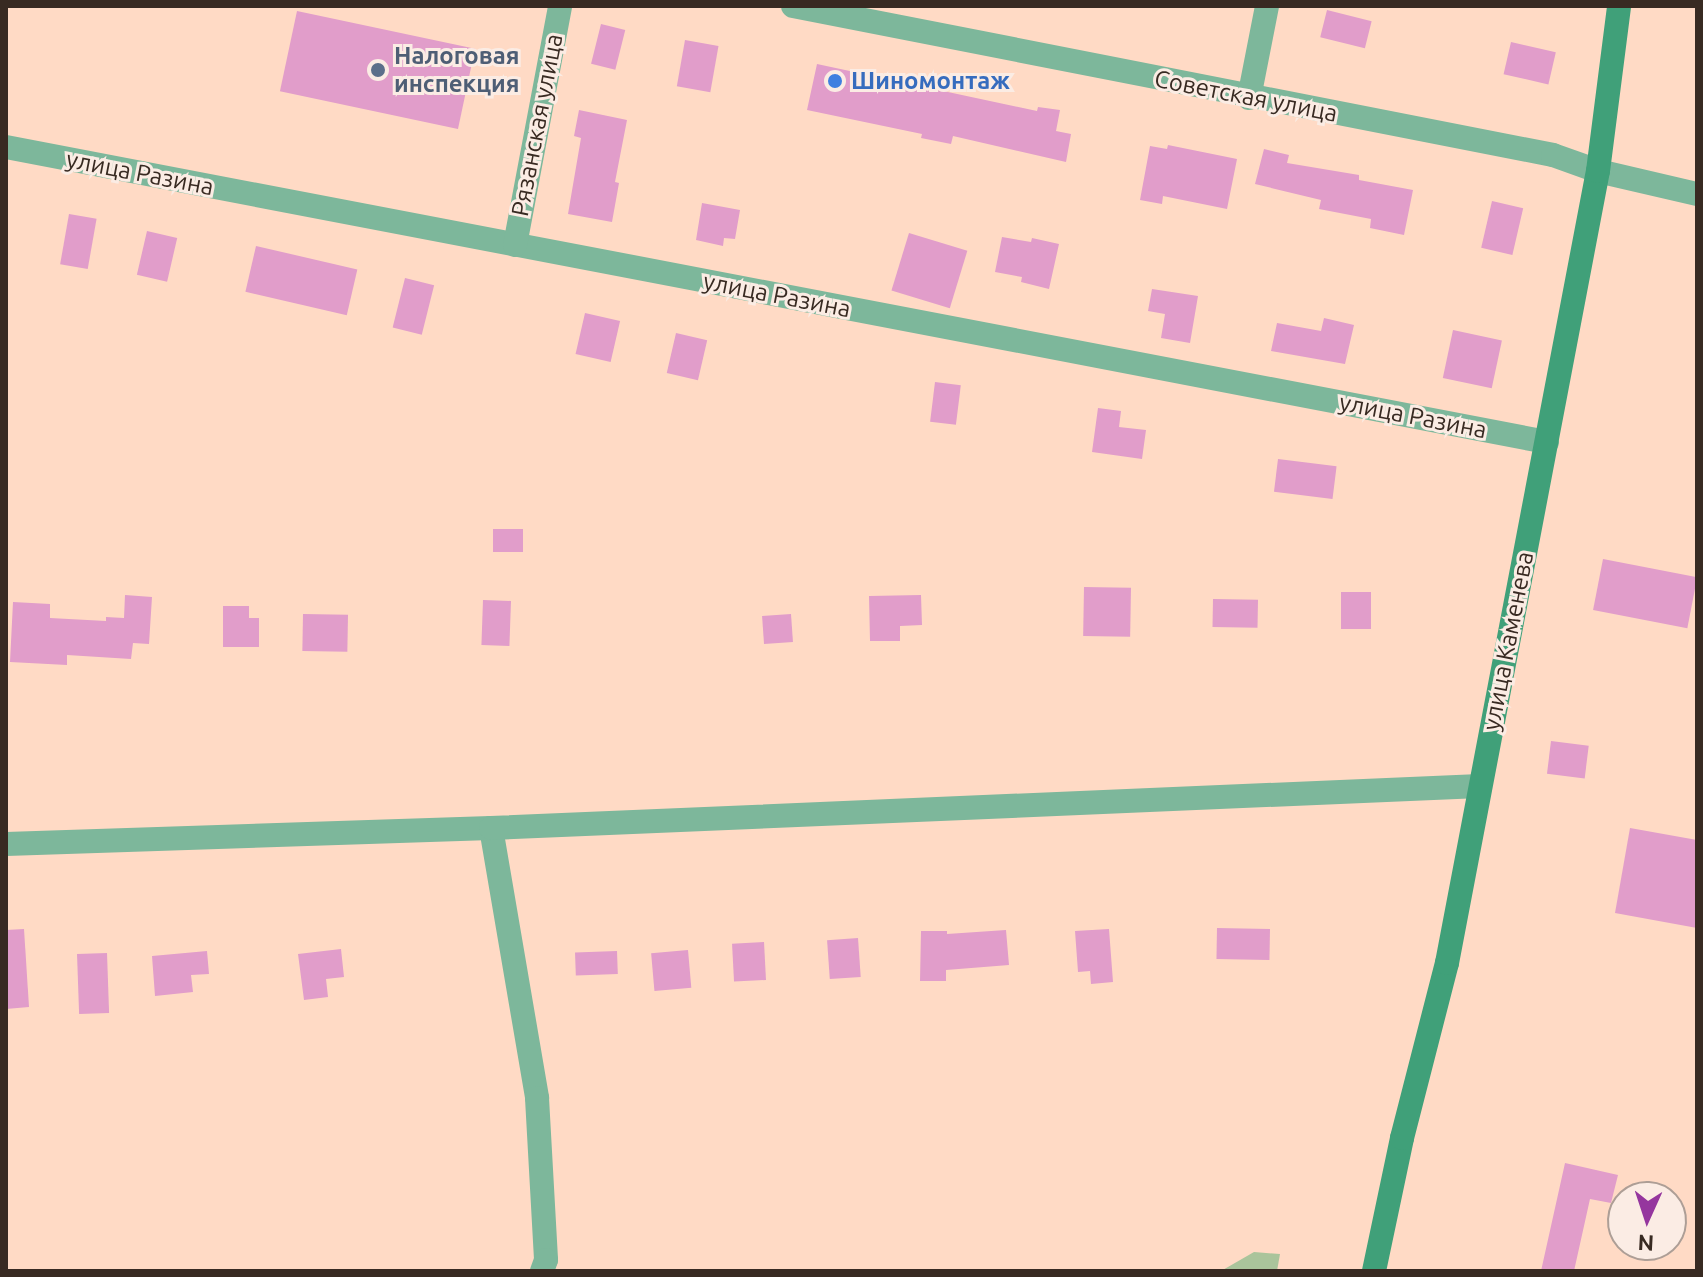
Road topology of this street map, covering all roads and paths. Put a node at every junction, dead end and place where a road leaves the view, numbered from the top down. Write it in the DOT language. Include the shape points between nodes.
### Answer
graph roads {
  1 [pos="560,6"];
  2 [pos="793,6"];
  3 [pos="1267,6"];
  4 [pos="1619,6"];
  5 [pos="909,16"];
  6 [pos="1249,98"];
  7 [pos="6,147"];
  8 [pos="1598,171"];
  9 [pos="1697,194"];
  10 [pos="515,245"];
  11 [pos="1547,442"];
  12 [pos="1480,786"];
  13 [pos="491,828"];
  14 [pos="6,844"];
  15 [pos="542,1271"];
  16 [pos="1374,1271"];
  1 -- 10 [label="street, Рязанская улица"];
  2 -- 5 [label="street, Советская улица"];
  3 -- 6 [label="street"];
  4 -- 8 [label="main road, улица Каменева"];
  5 -- 6 [label="street, Советская улица"];
  6 -- 8 [label="street, Советская улица" via="1553,155"];
  7 -- 10 [label="street, улица Разина"];
  8 -- 9 [label="street, Советская улица"];
  8 -- 11 [label="main road, улица Каменева"];
  10 -- 11 [label="street, улица Разина"];
  11 -- 12 [label="main road, улица Каменева"];
  12 -- 13 [label="street"];
  12 -- 16 [label="main road, улица Каменева" via="1447,963"];
  13 -- 14 [label="street"];
  13 -- 15 [label="street" via="537,1098 546,1260"];
}
